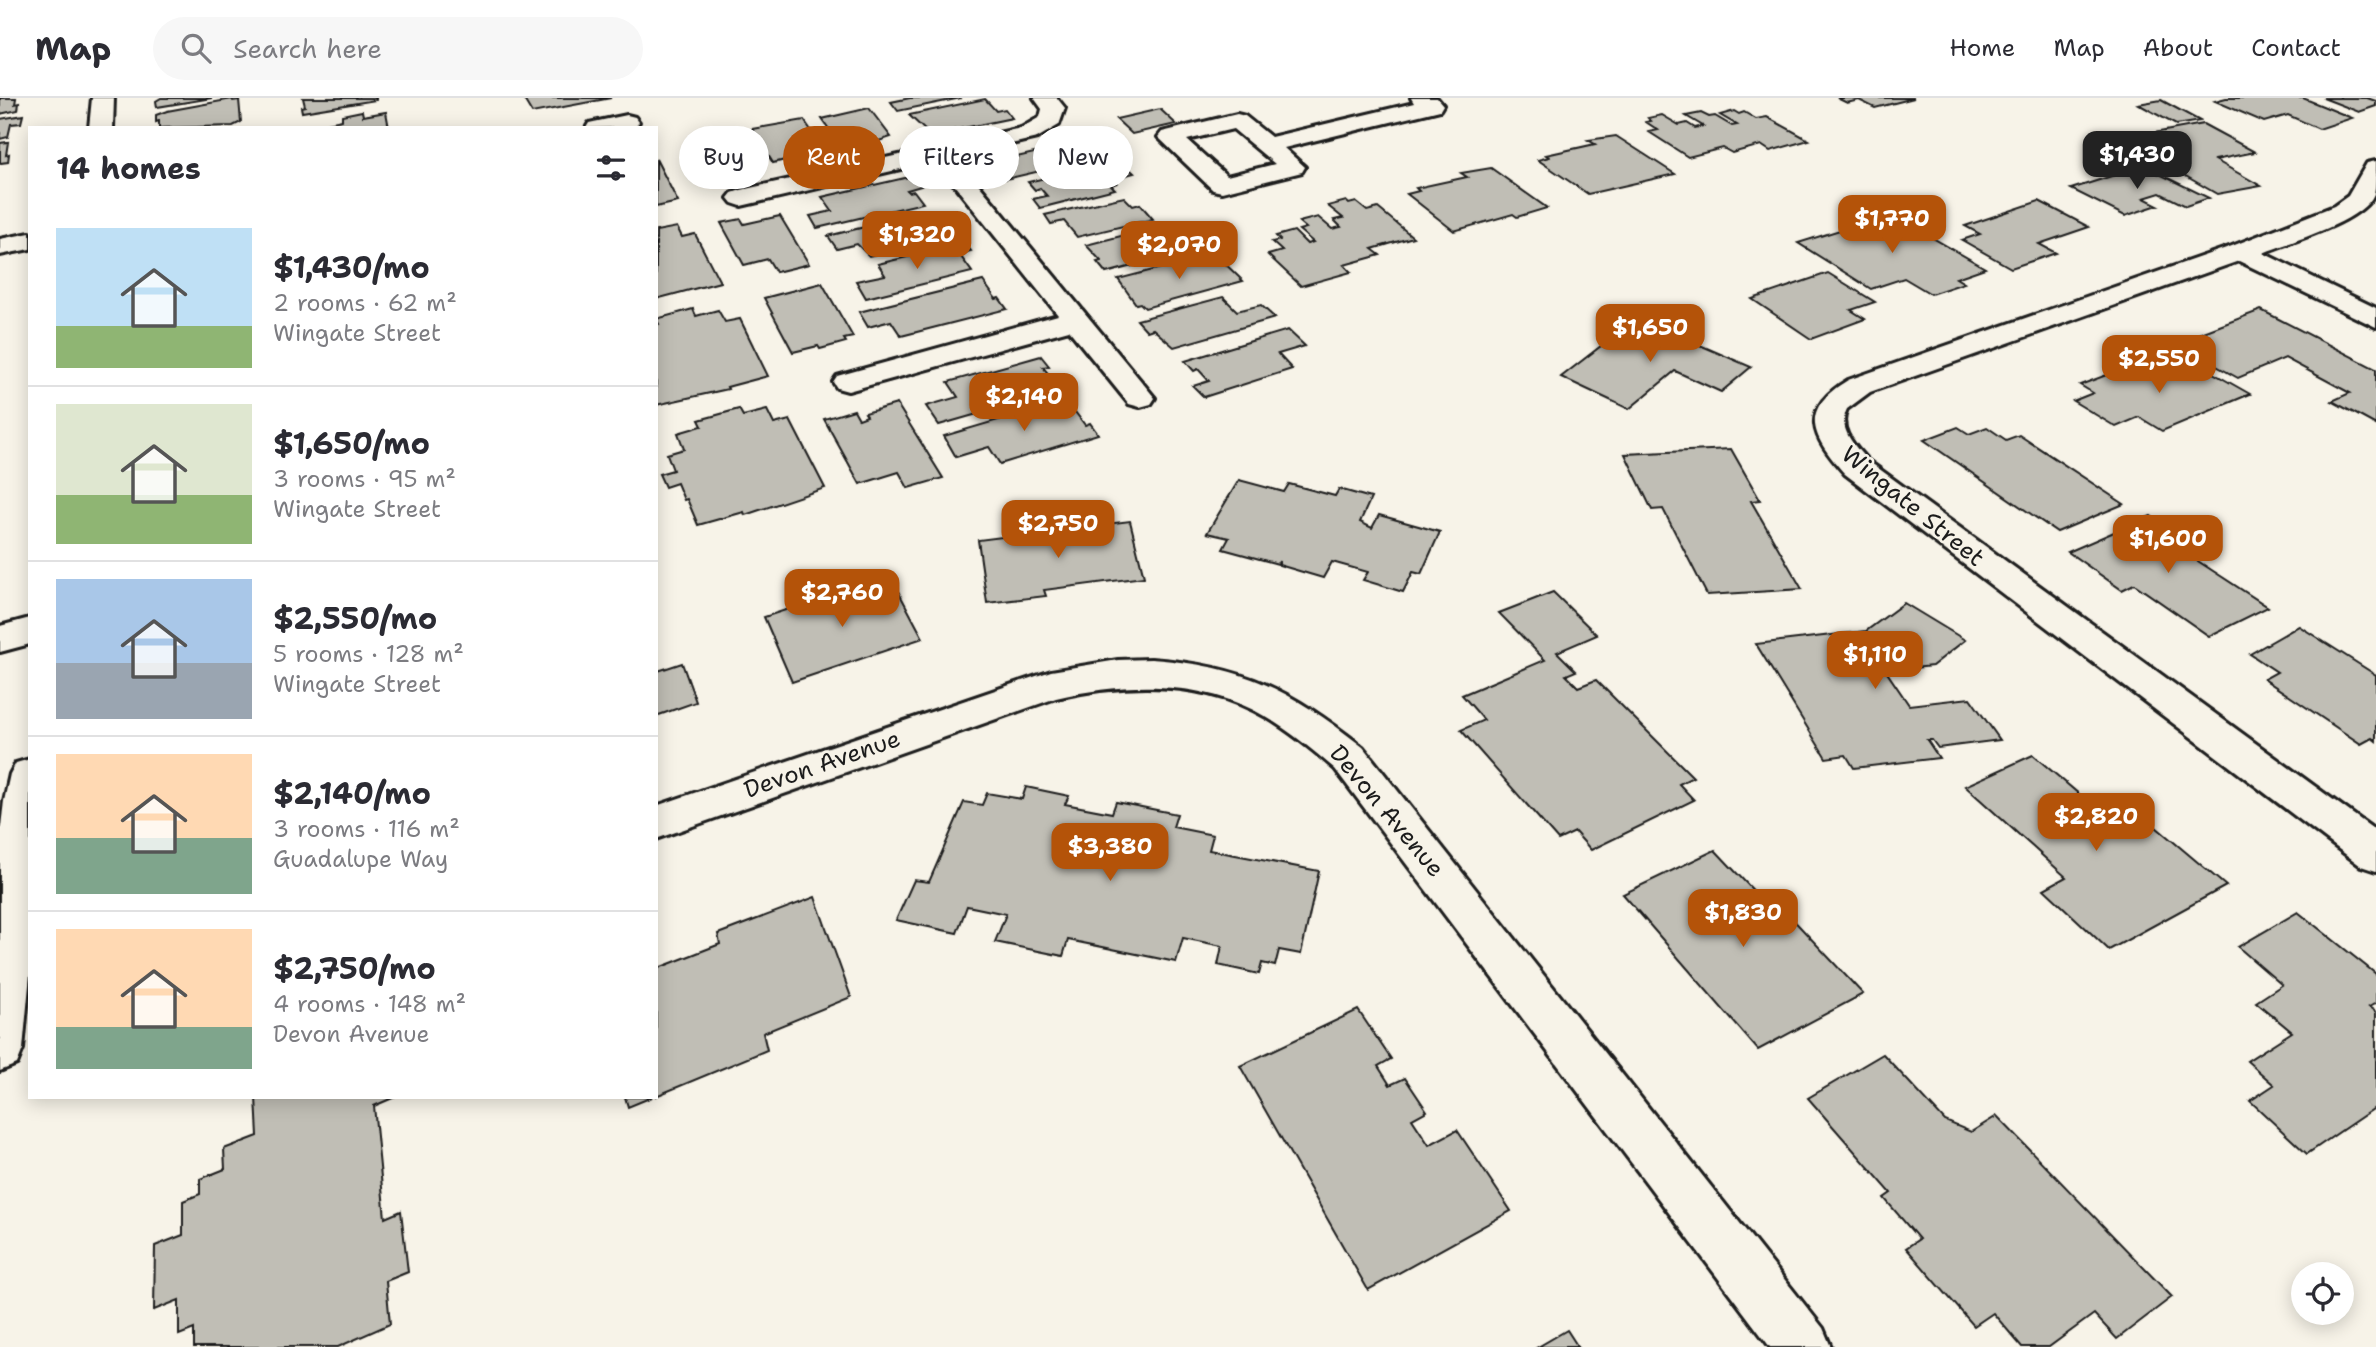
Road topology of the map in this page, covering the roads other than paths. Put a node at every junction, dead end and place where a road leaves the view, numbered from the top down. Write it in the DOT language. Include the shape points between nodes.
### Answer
graph roads {
  1 [pos="103,98"];
  2 [pos="1045,98"];
  3 [pos="1436,101"];
  4 [pos="626,122"];
  5 [pos="101,126"];
  6 [pos="607,126"];
  7 [pos="1019,134"];
  8 [pos="1267,145"];
  9 [pos="899,163"];
  10 [pos="2376,168"];
  11 [pos="970,189"];
  12 [pos="741,198"];
  13 [pos="28,241"];
  14 [pos="0,247"];
  15 [pos="2241,252"];
  16 [pos="1076,319"];
  17 [pos="2376,319"];
  18 [pos="848,382"];
  19 [pos="1140,398"];
  20 [pos="28,632"];
  21 [pos="0,639"];
  22 [pos="28,783"];
  23 [pos="658,822"];
  24 [pos="2376,854"];
  25 [pos="0,1049"];
  26 [pos="28,1049"];
  27 [pos="0,1059"];
  28 [pos="1804,1347"];
  1 -- 5 [label="street"];
  2 -- 7 [label="street" via="1054,108 1051,120"];
  3 -- 8 [label="street"];
  4 -- 6 [label="street"];
  9 -- 12 [label="street"];
  10 -- 15 [label="street, Wingate Street" via="2358,201 2349,208"];
  11 -- 16 [label="street"];
  13 -- 14 [label="street"];
  15 -- 17 [label="street"];
  15 -- 24 [label="street, Wingate Street" via="1858,386 1837,399 1828,413 1829,428 1837,447 1890,495"];
  16 -- 18 [label="street"];
  16 -- 19 [label="street"];
  20 -- 21 [label="street"];
  22 -- 25 [label="street"];
  23 -- 28 [label="street, Devon Avenue" via="1090,675 1125,671 1191,676 1265,699 1307,723 1349,758"];
  26 -- 27 [label="street"];
}
